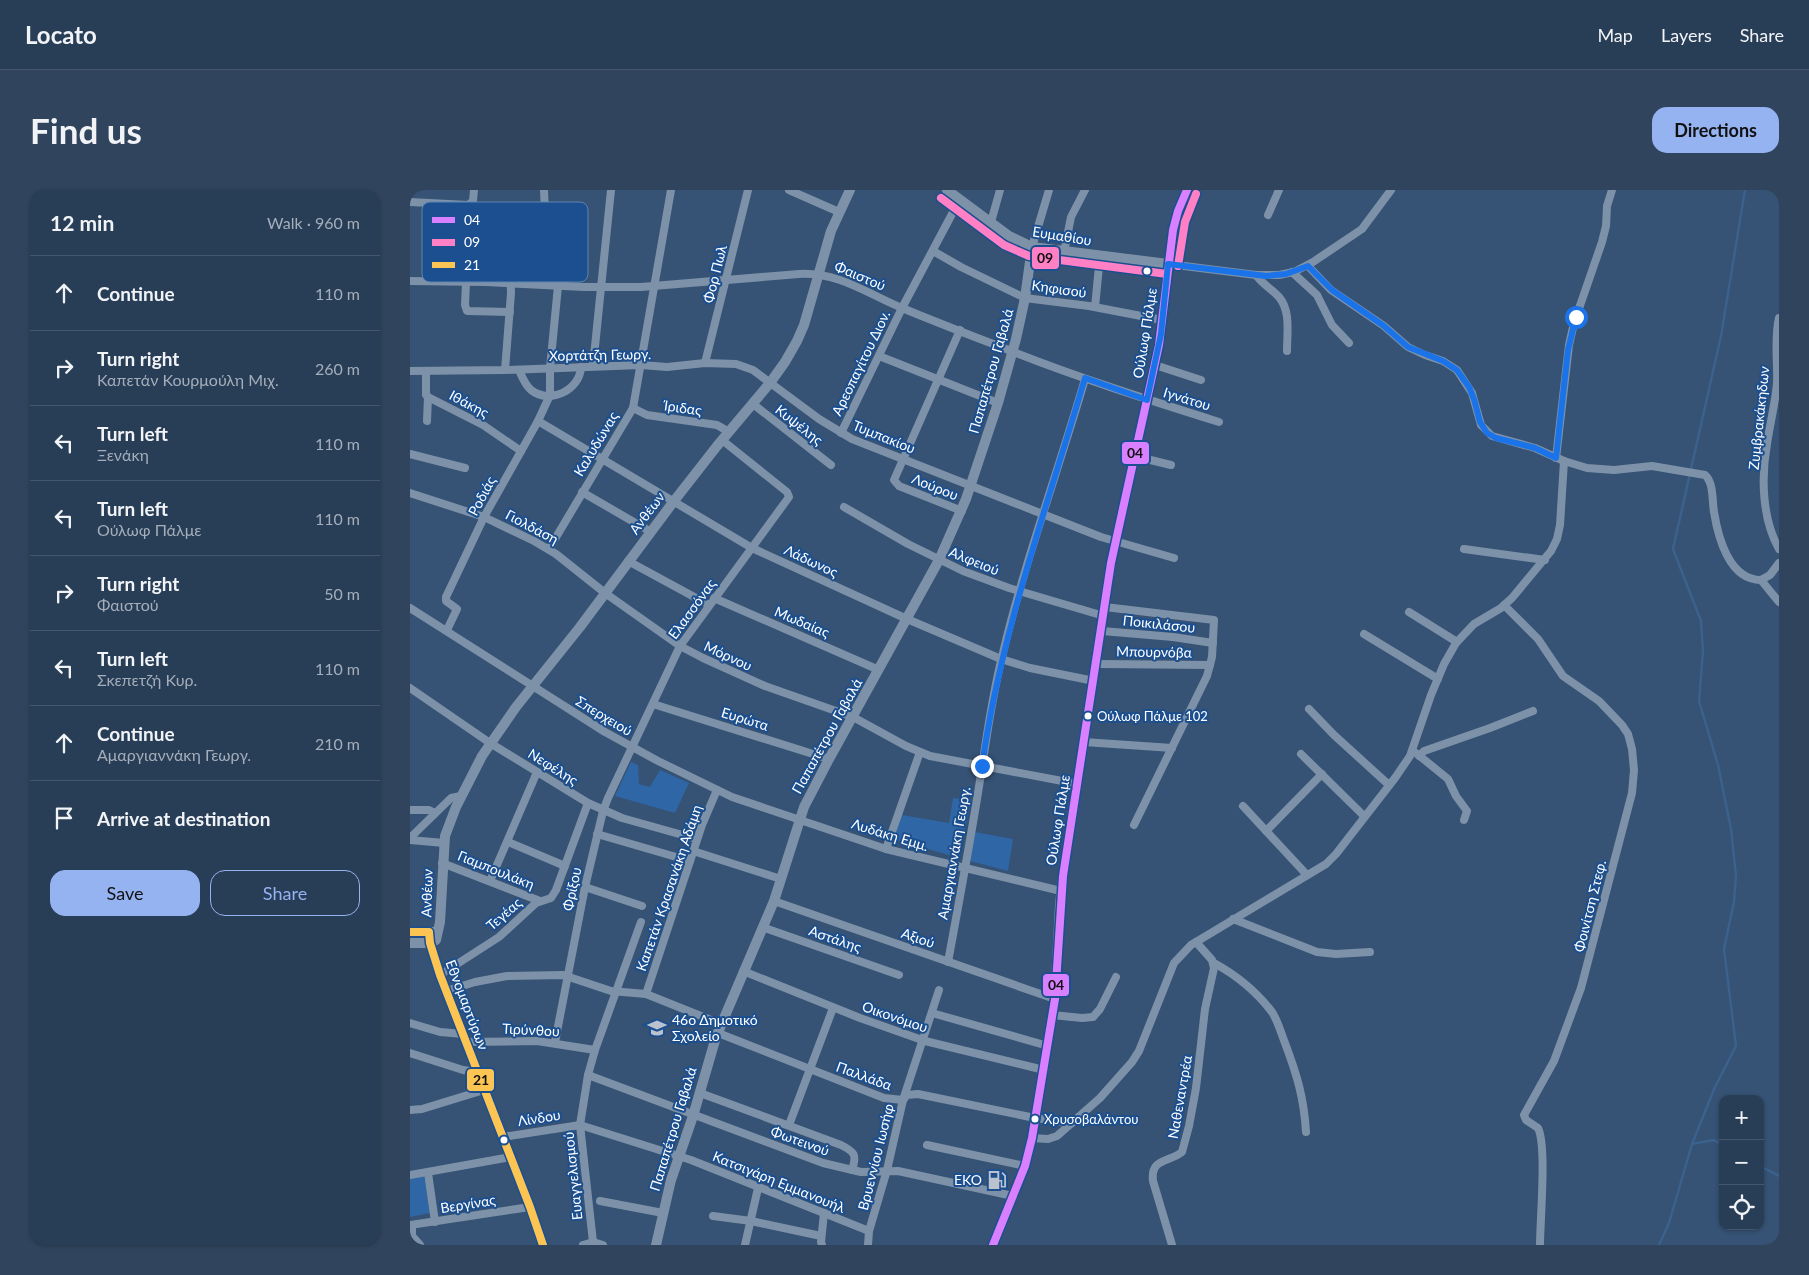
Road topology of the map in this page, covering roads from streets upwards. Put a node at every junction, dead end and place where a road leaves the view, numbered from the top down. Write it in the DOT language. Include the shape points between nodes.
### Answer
graph roads {
  1 [pos="474,190"];
  2 [pos="611,190"];
  3 [pos="671,190"];
  4 [pos="748,190"];
  5 [pos="789,190"];
  6 [pos="850,190"];
  7 [pos="948,190"];
  8 [pos="1000,190"];
  9 [pos="1049,190"];
  10 [pos="1084,190"];
  11 [pos="1186,190"];
  12 [pos="1279,190"];
  13 [pos="1391,190"];
  14 [pos="1612,190"];
  15 [pos="960,199"];
  16 [pos="471,202"];
  17 [pos="839,212"];
  18 [pos="1268,214"];
  19 [pos="991,222"];
  20 [pos="1032,247"];
  21 [pos="933,251"];
  22 [pos="1064,252"];
  23 [pos="1100,256"];
  24 [pos="1168,264"];
  25 [pos="1308,266"];
  26 [pos="1292,272"];
  27 [pos="818,274"];
  28 [pos="1256,275"];
  29 [pos="726,280"];
  30 [pos="466,282"];
  31 [pos="486,282"];
  32 [pos="548,282"];
  33 [pos="511,283"];
  34 [pos="548,285"];
  35 [pos="558,286"];
  36 [pos="654,286"];
  37 [pos="601,288"];
  38 [pos="1025,298"];
  39 [pos="1094,307"];
  40 [pos="902,308"];
  41 [pos="510,312"];
  42 [pos="1779,318"];
  43 [pos="1162,320"];
  44 [pos="960,330"];
  45 [pos="1349,343"];
  46 [pos="1287,350"];
  47 [pos="1012,352"];
  48 [pos="879,356"];
  49 [pos="705,363"];
  50 [pos="641,365"];
  51 [pos="1155,365"];
  52 [pos="581,366"];
  53 [pos="593,366"];
  54 [pos="550,368"];
  55 [pos="505,370"];
  56 [pos="519,370"];
  57 [pos="410,371"];
  58 [pos="426,371"];
  59 [pos="1085,378"];
  60 [pos="939,380"];
  61 [pos="1201,380"];
  62 [pos="770,383"];
  63 [pos="550,395"];
  64 [pos="428,397"];
  65 [pos="1147,400"];
  66 [pos="998,403"];
  67 [pos="752,404"];
  68 [pos="633,408"];
  69 [pos="427,421"];
  70 [pos="538,421"];
  71 [pos="1219,422"];
  72 [pos="841,433"];
  73 [pos="726,436"];
  74 [pos="521,452"];
  75 [pos="410,454"];
  76 [pos="1134,456"];
  77 [pos="903,458"];
  78 [pos="602,459"];
  79 [pos="1560,460"];
  80 [pos="831,465"];
  81 [pos="1171,465"];
  82 [pos="466,468"];
  83 [pos="971,486"];
  84 [pos="410,492"];
  85 [pos="582,492"];
  86 [pos="789,496"];
  87 [pos="674,501"];
  88 [pos="844,507"];
  89 [pos="962,511"];
  90 [pos="1042,514"];
  91 [pos="484,517"];
  92 [pos="651,532"];
  93 [pos="1115,542"];
  94 [pos="752,548"];
  95 [pos="549,549"];
  96 [pos="1464,549"];
  97 [pos="1779,549"];
  98 [pos="1174,558"];
  99 [pos="939,560"];
  100 [pos="1545,560"];
  101 [pos="628,562"];
  102 [pos="1779,563"];
  103 [pos="1761,580"];
  104 [pos="1020,590"];
  105 [pos="605,593"];
  106 [pos="714,598"];
  107 [pos="1779,602"];
  108 [pos="709,605"];
  109 [pos="1504,605"];
  110 [pos="410,608"];
  111 [pos="1105,611"];
  112 [pos="1409,612"];
  113 [pos="907,619"];
  114 [pos="448,630"];
  115 [pos="1102,631"];
  116 [pos="1364,634"];
  117 [pos="1457,642"];
  118 [pos="1213,643"];
  119 [pos="680,646"];
  120 [pos="1001,659"];
  121 [pos="1097,664"];
  122 [pos="1210,665"];
  123 [pos="880,670"];
  124 [pos="1438,679"];
  125 [pos="1094,681"];
  126 [pos="532,686"];
  127 [pos="410,688"];
  128 [pos="653,704"];
  129 [pos="1309,709"];
  130 [pos="1533,711"];
  131 [pos="853,717"];
  132 [pos="1084,742"];
  133 [pos="490,743"];
  134 [pos="632,747"];
  135 [pos="1172,748"];
  136 [pos="920,752"];
  137 [pos="1416,753"];
  138 [pos="1301,754"];
  139 [pos="829,759"];
  140 [pos="982,766"];
  141 [pos="537,772"];
  142 [pos="1322,774"];
  143 [pos="1078,784"];
  144 [pos="1389,785"];
  145 [pos="717,790"];
  146 [pos="461,796"];
  147 [pos="588,803"];
  148 [pos="1242,806"];
  149 [pos="410,810"];
  150 [pos="603,811"];
  151 [pos="435,813"];
  152 [pos="1364,816"];
  153 [pos="800,819"];
  154 [pos="1464,820"];
  155 [pos="1134,825"];
  156 [pos="1266,831"];
  157 [pos="598,834"];
  158 [pos="410,839"];
  159 [pos="697,839"];
  160 [pos="508,842"];
  161 [pos="444,843"];
  162 [pos="886,849"];
  163 [pos="693,851"];
  164 [pos="690,861"];
  165 [pos="442,862"];
  166 [pos="565,866"];
  167 [pos="964,868"];
  168 [pos="1307,875"];
  169 [pos="781,879"];
  170 [pos="490,881"];
  171 [pos="585,886"];
  172 [pos="1061,891"];
  173 [pos="540,901"];
  174 [pos="774,901"];
  175 [pos="642,906"];
  176 [pos="1232,919"];
  177 [pos="642,922"];
  178 [pos="762,927"];
  179 [pos="410,932"];
  180 [pos="434,932"];
  181 [pos="1196,942"];
  182 [pos="410,943"];
  183 [pos="431,943"];
  184 [pos="1370,952"];
  185 [pos="948,962"];
  186 [pos="1214,963"];
  187 [pos="743,971"];
  188 [pos="440,975"];
  189 [pos="899,975"];
  190 [pos="568,976"];
  191 [pos="1116,977"];
  192 [pos="939,990"];
  193 [pos="446,991"];
  194 [pos="616,992"];
  195 [pos="646,994"];
  196 [pos="1054,999"];
  197 [pos="833,1008"];
  198 [pos="932,1013"];
  199 [pos="1052,1015"];
  200 [pos="410,1023"];
  201 [pos="720,1028"];
  202 [pos="465,1038"];
  203 [pos="923,1040"];
  204 [pos="555,1042"];
  205 [pos="1048,1046"];
  206 [pos="595,1050"];
  207 [pos="410,1053"];
  208 [pos="810,1069"];
  209 [pos="1044,1070"];
  210 [pos="478,1072"];
  211 [pos="588,1075"];
  212 [pos="484,1090"];
  213 [pos="700,1093"];
  214 [pos="903,1100"];
  215 [pos="410,1110"];
  216 [pos="693,1116"];
  217 [pos="1035,1118"];
  218 [pos="1072,1123"];
  219 [pos="580,1125"];
  220 [pos="789,1125"];
  221 [pos="1306,1132"];
  222 [pos="503,1137"];
  223 [pos="1032,1138"];
  224 [pos="927,1145"];
  225 [pos="679,1156"];
  226 [pos="511,1158"];
  227 [pos="1025,1166"];
  228 [pos="852,1170"];
  229 [pos="887,1170"];
  230 [pos="428,1173"];
  231 [pos="410,1175"];
  232 [pos="758,1188"];
  233 [pos="1013,1196"];
  234 [pos="600,1201"];
  235 [pos="530,1207"];
  236 [pos="663,1213"];
  237 [pos="824,1213"];
  238 [pos="714,1216"];
  239 [pos="751,1221"];
  240 [pos="436,1222"];
  241 [pos="411,1225"];
  242 [pos="869,1231"];
  243 [pos="821,1236"];
  244 [pos="593,1242"];
  245 [pos="420,1245"];
  246 [pos="543,1245"];
  247 [pos="583,1245"];
  248 [pos="603,1245"];
  249 [pos="656,1245"];
  250 [pos="745,1245"];
  251 [pos="822,1245"];
  252 [pos="868,1245"];
  253 [pos="992,1245"];
  254 [pos="1164,1245"];
  255 [pos="1172,1245"];
  256 [pos="1540,1245"];
  1 -- 16 [label="street"];
  2 -- 37 [label="street"];
  3 -- 36 [label="street, Καλυδώνας"];
  4 -- 29 [label="street, Φορ Πωλ"];
  5 -- 17 [label="street"];
  6 -- 17 [label="street, Ανθέων"];
  7 -- 15 [label="street, Ευμαθίου"];
  8 -- 19 [label="street"];
  9 -- 20 [label="street"];
  10 -- 22 [label="street" via="1071,217"];
  11 -- 24 [label="street, Ούλωφ Πάλμε" via="1175,219"];
  12 -- 18 [label="street"];
  13 -- 25 [label="street" via="1362,229"];
  14 -- 79 [label="street" via="1602,242 1569,345"];
  15 -- 19 [label="street, Ευμαθίου"];
  15 -- 21 [label="street, Αρεοπαγίτου Διον."];
  17 -- 27 [label="street, Ανθέων"];
  19 -- 20 [label="street, Ευμαθίου" via="1009,236"];
  20 -- 22 [label="street, Ευμαθίου"];
  20 -- 38 [label="street, Παπαπέτρου Γαβαλά"];
  21 -- 38 [label="street, Κηφισού"];
  21 -- 40 [label="street, Αρεοπαγίτου Διον."];
  22 -- 23 [label="street, Ευμαθίου"];
  23 -- 24 [label="street, Ευμαθίου"];
  23 -- 39 [label="street, Ευμαθίου"];
  24 -- 28 [label="street"];
  24 -- 43 [label="street, Ούλωφ Πάλμε"];
  25 -- 26 [label="street"];
  25 -- 79 [label="street" via="1332,290 1408,347 1457,370 1469,387 1480,422 1487,433 1535,448"];
  26 -- 28 [label="street"];
  26 -- 45 [label="street" via="1317,296 1332,325"];
  27 -- 29 [label="street, Φαιστού"];
  27 -- 40 [label="street, Φαιστού" via="839,279"];
  27 -- 62 [label="street, Ανθέων" via="797,342"];
  28 -- 46 [label="street" via="1285,307"];
  29 -- 36 [label="street, Φαιστού"];
  29 -- 49 [label="street, Φορ Πωλ"];
  30 -- 31 [label="street, Φαιστού"];
  30 -- 41 [label="street" via="467,311"];
  31 -- 33 [label="street, Φαιστού"];
  32 -- 34 [label="street"];
  33 -- 34 [label="street, Φαιστού"];
  33 -- 41 [label="street"];
  34 -- 35 [label="street, Φαιστού"];
  35 -- 37 [label="street, Φαιστού"];
  35 -- 54 [label="street, Ροδιάς"];
  36 -- 37 [label="street, Φαιστού"];
  36 -- 50 [label="street, Καλυδώνας"];
  37 -- 53 [label="street"];
  38 -- 39 [label="street, Κηφισού"];
  38 -- 47 [label="street, Παπαπέτρου Γαβαλά"];
  39 -- 43 [label="street, Κηφισού"];
  40 -- 44 [label="street, Φαιστού"];
  40 -- 48 [label="street, Αρεοπαγίτου Διον."];
  41 -- 55 [label="street"];
  42 -- 97 [label="street, Ζυμβρακάκηδων" via="1777,384 1764,480 1770,527"];
  43 -- 51 [label="street, Ούλωφ Πάλμε"];
  44 -- 47 [label="street, Φαιστού"];
  44 -- 60 [label="street"];
  47 -- 59 [label="street, Φαιστού"];
  47 -- 66 [label="street, Παπαπέτρου Γαβαλά"];
  48 -- 60 [label="street"];
  48 -- 72 [label="street, Αρεοπαγίτου Διον."];
  49 -- 50 [label="street, Χορτάτζη Γεωργ." via="667,367"];
  49 -- 62 [label="street, Χορτάτζη Γεωργ." via="736,364 754,370"];
  50 -- 53 [label="street, Χορτάτζη Γεωργ."];
  50 -- 68 [label="street, Καλυδώνας"];
  51 -- 61 [label="street"];
  51 -- 65 [label="street, Ούλωφ Πάλμε"];
  52 -- 53 [label="street, Χορτάτζη Γεωργ."];
  52 -- 54 [label="street, Χορτάτζη Γεωργ."];
  52 -- 63 [label="street" via="574,386 567,392"];
  54 -- 56 [label="street, Χορτάτζη Γεωργ."];
  54 -- 63 [label="street, Ροδιάς"];
  55 -- 56 [label="street, Χορτάτζη Γεωργ."];
  55 -- 58 [label="street, Χορτάτζη Γεωργ."];
  56 -- 63 [label="street" via="530,389"];
  57 -- 58 [label="street, Χορτάτζη Γεωργ."];
  58 -- 64 [label="street, Ιθάκης"];
  59 -- 65 [label="street, Φαιστού"];
  59 -- 90 [label="street, Αμαργιαννάκη Γεωργ."];
  60 -- 66 [label="street"];
  60 -- 77 [label="street"];
  62 -- 67 [label="street, Ανθέων"];
  62 -- 72 [label="street, Τυμπακίου"];
  63 -- 70 [label="street, Ροδιάς"];
  64 -- 69 [label="street"];
  64 -- 74 [label="street, Ιθάκης" via="483,425"];
  65 -- 71 [label="street, Ιγνάτου"];
  65 -- 76 [label="street, Ούλωφ Πάλμε"];
  66 -- 83 [label="street, Παπαπέτρου Γαβαλά"];
  67 -- 73 [label="street, Ανθέων"];
  67 -- 80 [label="street, Κυψέλης"];
  68 -- 73 [label="street, Ίριδας" via="647,415 717,425"];
  68 -- 78 [label="street, Καλυδώνας"];
  70 -- 74 [label="street, Ροδιάς"];
  70 -- 78 [label="street, Λάδωνος"];
  72 -- 77 [label="street, Τυμπακίου"];
  73 -- 86 [label="street, Ίριδας"];
  73 -- 87 [label="street, Ανθέων"];
  74 -- 91 [label="street, Ροδιάς"];
  75 -- 82 [label="street"];
  76 -- 81 [label="street"];
  76 -- 93 [label="street, Ούλωφ Πάλμε"];
  77 -- 83 [label="street, Τυμπακίου"];
  77 -- 89 [label="street, Λούρου" via="895,476 896,484"];
  78 -- 85 [label="street, Καλυδώνας"];
  78 -- 87 [label="street, Λάδωνος"];
  79 -- 100 [label="street" via="1559,530"];
  79 -- 103 [label="street" via="1606,470 1649,466 1702,474 1710,481 1715,520 1728,557 1744,575"];
  83 -- 89 [label="street, Παπαπέτρου Γαβαλά"];
  83 -- 90 [label="street, Τυμπακίου"];
  84 -- 91 [label="street, Γιολδάση"];
  85 -- 92 [label="street"];
  85 -- 95 [label="street, Καλυδώνας"];
  86 -- 94 [label="street, Ελασσόνας"];
  87 -- 92 [label="street, Ανθέων"];
  87 -- 94 [label="street, Λάδωνος"];
  88 -- 99 [label="street, Αλφειού"];
  89 -- 99 [label="street, Παπαπέτρου Γαβαλά"];
  90 -- 93 [label="street, Τυμπακίου"];
  90 -- 104 [label="street, Αμαργιαννάκη Γεωργ."];
  91 -- 95 [label="street, Γιολδάση"];
  91 -- 114 [label="street, Ροδιάς" via="446,597 446,601 457,609"];
  92 -- 101 [label="street, Ανθέων"];
  93 -- 98 [label="street, Τυμπακίου"];
  93 -- 111 [label="street, Ούλωφ Πάλμε"];
  94 -- 106 [label="street, Ελασσόνας"];
  94 -- 113 [label="street, Λάδωνος"];
  95 -- 105 [label="street, Γιολδάση"];
  96 -- 100 [label="street"];
  99 -- 104 [label="street, Αλφειού"];
  99 -- 113 [label="street, Παπαπέτρου Γαβαλά"];
  100 -- 109 [label="street"];
  101 -- 105 [label="street, Ανθέων"];
  101 -- 108 [label="street"];
  102 -- 103 [label="street" via="1770,575"];
  103 -- 107 [label="street"];
  104 -- 111 [label="street, Αλφειού"];
  104 -- 120 [label="street, Αμαργιαννάκη Γεωργ."];
  105 -- 119 [label="street, Μόρνου"];
  105 -- 126 [label="street, Ανθέων"];
  106 -- 108 [label="street, Ελασσόνας"];
  106 -- 123 [label="street, Μωδαίας"];
  108 -- 119 [label="street, Ελασσόνας"];
  109 -- 117 [label="street" via="1474,624"];
  109 -- 256 [label="street, Φοινίτση Στεφ." via="1538,639 1560,673 1594,696 1618,720 1629,738 1634,764 1631,799 1586,975 1554,1062 1524,1116 1538,1128 1541,1139"];
  110 -- 114 [label="street, Σπερχειού"];
  111 -- 115 [label="street, Ούλωφ Πάλμε"];
  111 -- 118 [label="street, Αλφειού" via="1214,620"];
  112 -- 117 [label="street"];
  113 -- 120 [label="street, Λάδωνος"];
  113 -- 123 [label="street, Παπαπέτρου Γαβαλά"];
  114 -- 126 [label="street, Σπερχειού"];
  115 -- 118 [label="street, Ποικιλάσου"];
  115 -- 121 [label="street, Ούλωφ Πάλμε"];
  116 -- 124 [label="street"];
  117 -- 124 [label="street"];
  118 -- 122 [label="street"];
  119 -- 128 [label="street, Ελασσόνας"];
  119 -- 131 [label="street, Μόρνου" via="765,686"];
  120 -- 125 [label="street, Λάδωνος"];
  120 -- 140 [label="street, Αμαργιαννάκη Γεωργ."];
  121 -- 122 [label="street, Μπουρνόβα"];
  121 -- 125 [label="street, Ούλωφ Πάλμε"];
  122 -- 135 [label="street"];
  123 -- 131 [label="street, Παπαπέτρου Γαβαλά"];
  124 -- 137 [label="street" via="1426,709"];
  125 -- 132 [label="street, Ούλωφ Πάλμε"];
  126 -- 133 [label="street, Ανθέων"];
  126 -- 134 [label="street, Σπερχειού"];
  127 -- 133 [label="street, Νεφέλης"];
  128 -- 134 [label="street, Ελασσόνας"];
  128 -- 139 [label="street, Ευρώτα"];
  129 -- 144 [label="street"];
  130 -- 137 [label="street"];
  131 -- 136 [label="street, Μόρνου"];
  131 -- 139 [label="street, Παπαπέτρου Γαβαλά"];
  132 -- 135 [label="street"];
  132 -- 143 [label="street, Ούλωφ Πάλμε"];
  133 -- 141 [label="street, Νεφέλης"];
  133 -- 146 [label="street, Ανθέων"];
  134 -- 145 [label="street, Σπερχειού"];
  134 -- 150 [label="street, Φρίξου"];
  135 -- 155 [label="street"];
  136 -- 140 [label="street, Μόρνου"];
  136 -- 162 [label="street"];
  137 -- 144 [label="street"];
  137 -- 154 [label="street" via="1449,781 1467,811"];
  138 -- 142 [label="street"];
  139 -- 153 [label="street, Παπαπέτρου Γαβαλά"];
  140 -- 143 [label="street, Μόρνου"];
  140 -- 167 [label="street, Αμαργιαννάκη Γεωργ."];
  141 -- 147 [label="street, Νεφέλης"];
  141 -- 160 [label="street"];
  142 -- 152 [label="street"];
  142 -- 156 [label="street"];
  143 -- 172 [label="street, Ούλωφ Πάλμε"];
  144 -- 152 [label="street"];
  145 -- 153 [label="street, Σπερχειού"];
  145 -- 159 [label="street, Καπετάν Κρασανάκη Αδάμη"];
  146 -- 151 [label="street" via="452,798"];
  146 -- 161 [label="street, Ανθέων"];
  147 -- 150 [label="street, Νεφέλης"];
  147 -- 166 [label="street, Τεγέας"];
  148 -- 156 [label="street"];
  149 -- 151 [label="street"];
  150 -- 157 [label="street, Φρίξου"];
  150 -- 159 [label="street, Νεφέλης"];
  151 -- 158 [label="street"];
  152 -- 168 [label="street" via="1331,860"];
  153 -- 162 [label="street, Λυδάκη Εμμ."];
  153 -- 169 [label="street, Παπαπέτρου Γαβαλά"];
  156 -- 168 [label="street"];
  157 -- 164 [label="street"];
  157 -- 171 [label="street, Φρίξου"];
  158 -- 161 [label="street"];
  159 -- 163 [label="street, Καπετάν Κρασανάκη Αδάμη"];
  160 -- 166 [label="street"];
  160 -- 170 [label="street"];
  161 -- 165 [label="street, Ανθέων"];
  162 -- 167 [label="street, Λυδάκη Εμμ."];
  163 -- 164 [label="street, Καπετάν Κρασανάκη Αδάμη"];
  163 -- 169 [label="street"];
  164 -- 195 [label="street, Καπετάν Κρασανάκη Αδάμη"];
  165 -- 170 [label="street, Γιαμπουλάκη"];
  165 -- 180 [label="street, Ανθέων"];
  166 -- 173 [label="street, Τεγέας" via="552,896"];
  167 -- 172 [label="street, Λυδάκη Εμμ."];
  167 -- 185 [label="street, Αμαργιαννάκη Γεωργ."];
  168 -- 176 [label="street"];
  169 -- 174 [label="street, Παπαπέτρου Γαβαλά"];
  170 -- 173 [label="street, Γιαμπουλάκη"];
  171 -- 175 [label="street"];
  171 -- 190 [label="street, Φρίξου"];
  172 -- 196 [label="street, Ούλωφ Πάλμε"];
  173 -- 188 [label="street, Τεγέας" via="499,937"];
  174 -- 178 [label="street, Παπαπέτρου Γαβαλά"];
  174 -- 185 [label="street, Αξιού"];
  176 -- 181 [label="street"];
  176 -- 184 [label="street" via="1317,952"];
  177 -- 194 [label="street, Ευαγγελισμού"];
  178 -- 187 [label="street, Παπαπέτρου Γαβαλά"];
  178 -- 189 [label="street, Αστάλης"];
  179 -- 180 [label="street"];
  180 -- 183 [label="street, Εθνομαρτύρων"];
  181 -- 186 [label="street"];
  181 -- 218 [label="street" via="1174,963 1132,1062"];
  182 -- 183 [label="street"];
  183 -- 188 [label="street, Εθνομαρτύρων"];
  185 -- 196 [label="street, Αξιού"];
  186 -- 221 [label="street" via="1250,988 1276,1019 1301,1090"];
  186 -- 255 [label="street, Ναθεναντρέα" via="1185,1144 1181,1153 1160,1162 1153,1174"];
  187 -- 197 [label="street, Οικονόμου"];
  187 -- 201 [label="street, Παπαπέτρου Γαβαλά"];
  188 -- 193 [label="street, Εθνομαρτύρων"];
  190 -- 193 [label="street" via="507,976"];
  190 -- 194 [label="street"];
  190 -- 204 [label="street, Φρίξου"];
  191 -- 199 [label="street" via="1093,1017"];
  192 -- 198 [label="street, Βρυεννίου Ιωσήφ"];
  193 -- 202 [label="street, Εθνομαρτύρων"];
  194 -- 195 [label="street"];
  194 -- 206 [label="street, Ευαγγελισμού"];
  195 -- 201 [label="street"];
  196 -- 199 [label="street, Ούλωφ Πάλμε"];
  197 -- 203 [label="street, Οικονόμου"];
  197 -- 208 [label="street"];
  198 -- 203 [label="street, Βρυεννίου Ιωσήφ"];
  198 -- 205 [label="street"];
  199 -- 205 [label="street, Ούλωφ Πάλμε"];
  200 -- 202 [label="street, Τιρύνθου"];
  201 -- 208 [label="street, Παλλάδα"];
  201 -- 213 [label="street, Παπαπέτρου Γαβαλά"];
  202 -- 204 [label="street, Τιρύνθου"];
  202 -- 210 [label="street, Εθνομαρτύρων"];
  203 -- 209 [label="street, Οικονόμου"];
  203 -- 214 [label="street, Βρυεννίου Ιωσήφ"];
  204 -- 206 [label="street, Τιρύνθου"];
  205 -- 209 [label="street, Ούλωφ Πάλμε"];
  206 -- 211 [label="street, Ευαγγελισμού"];
  207 -- 210 [label="street"];
  208 -- 214 [label="street, Παλλάδα" via="884,1098"];
  208 -- 220 [label="street"];
  209 -- 217 [label="street, Ούλωφ Πάλμε"];
  210 -- 212 [label="street, Εθνομαρτύρων"];
  211 -- 216 [label="street, Φωτεινού"];
  211 -- 219 [label="street, Ευαγγελισμού"];
  212 -- 215 [label="street"];
  212 -- 222 [label="street, Εθνομαρτύρων"];
  213 -- 216 [label="street, Παπαπέτρου Γαβαλά"];
  213 -- 220 [label="street"];
  214 -- 217 [label="street, Παλλάδα" via="908,1095 918,1094"];
  214 -- 229 [label="street, Βρυεννίου Ιωσήφ"];
  216 -- 225 [label="street, Παπαπέτρου Γαβαλά"];
  216 -- 228 [label="street, Φωτεινού" via="808,1158"];
  217 -- 218 [label="street, Παλλάδα"];
  217 -- 223 [label="street, Ούλωφ Πάλμε"];
  218 -- 223 [label="street" via="1054,1138"];
  219 -- 222 [label="street, Λίνδου"];
  219 -- 225 [label="street, Κατσιγάρη Εμμανουήλ"];
  219 -- 244 [label="street, Ευαγγελισμού"];
  220 -- 228 [label="street" via="850,1150 855,1155"];
  222 -- 226 [label="street, Εθνομαρτύρων"];
  223 -- 227 [label="street, Ούλωφ Πάλμε"];
  224 -- 227 [label="street"];
  225 -- 232 [label="street, Κατσιγάρη Εμμανουήλ"];
  225 -- 236 [label="street, Παπαπέτρου Γαβαλά"];
  226 -- 230 [label="street"];
  226 -- 235 [label="street, Εθνομαρτύρων"];
  227 -- 233 [label="street, Ούλωφ Πάλμε"];
  228 -- 229 [label="street, Φωτεινού"];
  229 -- 233 [label="street, Φωτεινού"];
  229 -- 242 [label="street, Βρυεννίου Ιωσήφ"];
  230 -- 231 [label="street"];
  230 -- 240 [label="street"];
  232 -- 237 [label="street, Κατσιγάρη Εμμανουήλ"];
  232 -- 239 [label="street"];
  233 -- 253 [label="street, Ούλωφ Πάλμε"];
  234 -- 236 [label="street"];
  235 -- 240 [label="street, Βεργίνας"];
  235 -- 246 [label="street, Εθνομαρτύρων"];
  236 -- 249 [label="street, Παπαπέτρου Γαβαλά"];
  237 -- 242 [label="street, Κατσιγάρη Εμμανουήλ"];
  237 -- 243 [label="street"];
  238 -- 239 [label="street"];
  239 -- 243 [label="street"];
  239 -- 250 [label="street"];
  240 -- 241 [label="street, Βεργίνας"];
  241 -- 245 [label="street" via="412,1236"];
  242 -- 252 [label="street, Βρυεννίου Ιωσήφ"];
  243 -- 251 [label="street"];
  244 -- 247 [label="street"];
  244 -- 248 [label="street"];
  254 -- 255 [label="street"];
}
